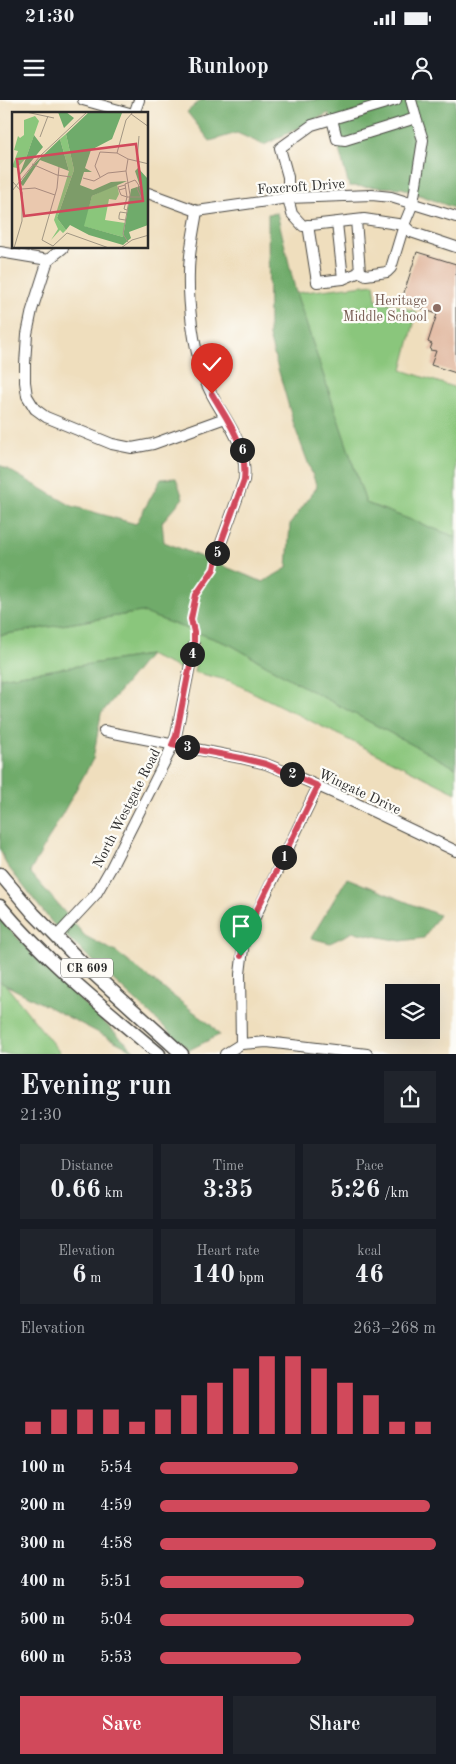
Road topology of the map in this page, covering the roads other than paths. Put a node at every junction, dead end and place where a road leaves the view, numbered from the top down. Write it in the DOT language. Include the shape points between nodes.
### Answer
graph roads {
  1 [pos="83,100"];
  2 [pos="138,100"];
  3 [pos="396,100"];
  4 [pos="411,100"];
  5 [pos="126,112"];
  6 [pos="134,112"];
  7 [pos="416,118"];
  8 [pos="332,119"];
  9 [pos="149,193"];
  10 [pos="288,198"];
  11 [pos="413,202"];
  12 [pos="197,211"];
  13 [pos="456,217"];
  14 [pos="356,220"];
  15 [pos="337,223"];
  16 [pos="308,225"];
  17 [pos="404,225"];
  18 [pos="456,247"];
  19 [pos="62,249"];
  20 [pos="0,252"];
  21 [pos="48,260"];
  22 [pos="360,272"];
  23 [pos="343,279"];
  24 [pos="226,418"];
  25 [pos="217,554"];
  26 [pos="194,645"];
  27 [pos="104,731"];
  28 [pos="172,745"];
  29 [pos="318,786"];
  30 [pos="456,851"];
  31 [pos="0,874"];
  32 [pos="0,906"];
  33 [pos="56,937"];
  34 [pos="242,1044"];
  35 [pos="160,1054"];
  36 [pos="182,1054"];
  37 [pos="225,1054"];
  38 [pos="367,1054"];
  1 -- 5 [label="street"];
  2 -- 6 [label="street"];
  3 -- 8 [label="street"];
  4 -- 7 [label="street"];
  7 -- 8 [label="street" via="345,140 337,138"];
  7 -- 11 [label="street" via="423,140"];
  8 -- 10 [label="street" via="312,124 280,148 288,177"];
  9 -- 12 [label="street, Foxcroft Drive"];
  10 -- 11 [label="street, Foxcroft Drive" via="372,195"];
  10 -- 12 [label="street, Foxcroft Drive"];
  10 -- 16 [label="street" via="292,214 303,226"];
  11 -- 13 [label="street, Foxcroft Drive"];
  11 -- 17 [label="street"];
  12 -- 24 [label="street" via="189,274 192,324 204,376"];
  14 -- 15 [label="street"];
  14 -- 17 [label="street"];
  14 -- 22 [label="street"];
  15 -- 16 [label="street"];
  15 -- 23 [label="street"];
  16 -- 23 [label="street" via="317,282"];
  17 -- 18 [label="street" via="412,232"];
  17 -- 22 [label="street" via="391,268 387,272 366,275"];
  19 -- 21 [label="street"];
  20 -- 21 [label="street"];
  21 -- 24 [label="street" via="32,310 24,364 28,396 35,409 46,417 112,444 132,448 154,444"];
  22 -- 23 [label="street"];
  24 -- 25 [label="street" via="241,445 246,468"];
  26 -- 28 [label="street, North Westgate Road"];
  27 -- 28 [label="street, Wingate Drive"];
  28 -- 29 [label="street, Wingate Drive" via="266,764"];
  28 -- 33 [label="street, North Westgate Road" via="96,894"];
  29 -- 30 [label="street, Wingate Drive"];
  29 -- 34 [label="street" via="244,940 240,974"];
  31 -- 33 [label="main road, CR 609"];
  32 -- 35 [label="main road, CR 609" via="69,978"];
  33 -- 36 [label="main road, CR 609"];
  34 -- 37 [label="street"];
  34 -- 38 [label="street" via="267,1042"];
}
